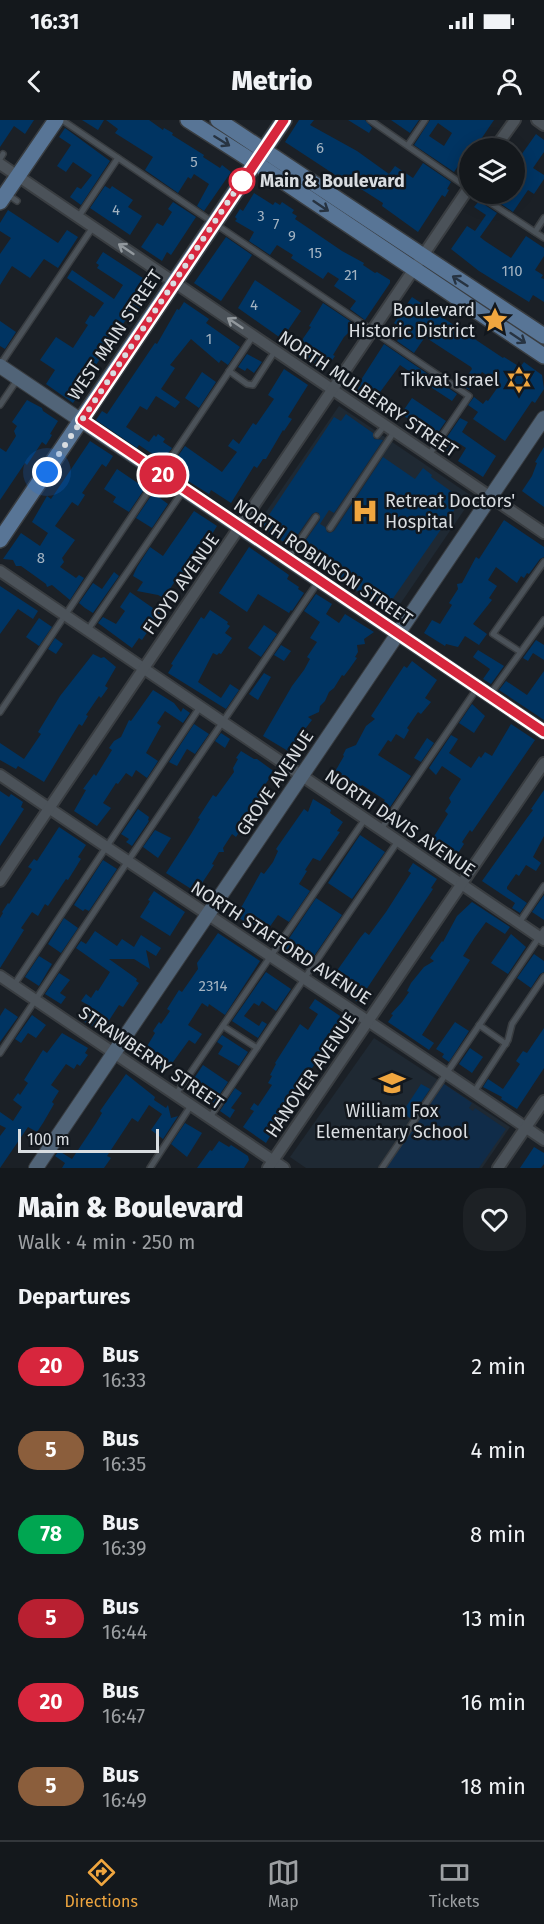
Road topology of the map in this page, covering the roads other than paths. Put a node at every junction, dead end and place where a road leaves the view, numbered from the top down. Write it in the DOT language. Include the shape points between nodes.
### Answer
graph roads {
  1 [pos="56,120"];
  2 [pos="62,120"];
  3 [pos="188,120"];
  4 [pos="218,120"];
  5 [pos="284,120"];
  6 [pos="425,120"];
  7 [pos="515,120"];
  8 [pos="537,120"];
  9 [pos="373,121"];
  10 [pos="544,125"];
  11 [pos="502,138"];
  12 [pos="408,145"];
  13 [pos="259,156"];
  14 [pos="118,158"];
  15 [pos="1,159"];
  16 [pos="18,176"];
  17 [pos="459,181"];
  18 [pos="7,199"];
  19 [pos="460,204"];
  20 [pos="493,204"];
  21 [pos="70,215"];
  22 [pos="544,218"];
  23 [pos="214,223"];
  24 [pos="93,227"];
  25 [pos="535,232"];
  26 [pos="544,238"];
  27 [pos="419,262"];
  28 [pos="174,282"];
  29 [pos="372,330"];
  30 [pos="253,336"];
  31 [pos="544,336"];
  32 [pos="275,351"];
  33 [pos="544,356"];
  34 [pos="0,366"];
  35 [pos="229,371"];
  36 [pos="18,378"];
  37 [pos="333,390"];
  38 [pos="0,405"];
  39 [pos="544,418"];
  40 [pos="82,420"];
  41 [pos="390,428"];
  42 [pos="377,435"];
  43 [pos="429,455"];
  44 [pos="160,473"];
  45 [pos="184,489"];
  46 [pos="490,496"];
  47 [pos="316,517"];
  48 [pos="240,527"];
  49 [pos="330,528"];
  50 [pos="544,533"];
  51 [pos="0,540"];
  52 [pos="310,557"];
  53 [pos="287,559"];
  54 [pos="544,562"];
  55 [pos="302,570"];
  56 [pos="0,571"];
  57 [pos="319,581"];
  58 [pos="64,615"];
  59 [pos="544,620"];
  60 [pos="87,631"];
  61 [pos="398,634"];
  62 [pos="519,651"];
  63 [pos="142,668"];
  64 [pos="484,691"];
  65 [pos="200,707"];
  66 [pos="0,712"];
  67 [pos="223,723"];
  68 [pos="544,732"];
  69 [pos="544,762"];
  70 [pos="0,775"];
  71 [pos="301,776"];
  72 [pos="49,808"];
  73 [pos="364,819"];
  74 [pos="381,829"];
  75 [pos="398,841"];
  76 [pos="106,847"];
  77 [pos="128,861"];
  78 [pos="0,881"];
  79 [pos="462,885"];
  80 [pos="544,886"];
  81 [pos="207,914"];
  82 [pos="519,923"];
  83 [pos="542,936"];
  84 [pos="270,957"];
  85 [pos="0,976"];
  86 [pos="544,977"];
  87 [pos="303,979"];
  88 [pos="14,986"];
  89 [pos="36,1000"];
  90 [pos="367,1020"];
  91 [pos="479,1025"];
  92 [pos="223,1026"];
  93 [pos="506,1044"];
  94 [pos="257,1048"];
  95 [pos="0,1053"];
  96 [pos="113,1054"];
  97 [pos="445,1074"];
  98 [pos="473,1093"];
  99 [pos="176,1094"];
  100 [pos="544,1101"];
  101 [pos="192,1104"];
  102 [pos="210,1117"];
  103 [pos="526,1128"];
  104 [pos="544,1140"];
  105 [pos="270,1164"];
  106 [pos="36,1168"];
  107 [pos="150,1168"];
  108 [pos="284,1168"];
  109 [pos="382,1168"];
  110 [pos="498,1168"];
  1 -- 16 [label="main road"];
  2 -- 14 [label="lane"];
  3 -- 13 [label="main road, one-way"];
  4 -- 13 [label="main road"];
  5 -- 13 [label="main road, WEST MAIN STREET"];
  6 -- 12 [label="lane"];
  7 -- 11 [label="street"];
  8 -- 10 [label="street"];
  9 -- 12 [label="lane"];
  12 -- 17 [label="lane"];
  13 -- 23 [label="main road, WEST MAIN STREET"];
  13 -- 27 [label="main road"];
  14 -- 21 [label="lane"];
  14 -- 23 [label="lane"];
  15 -- 16 [label="street, NORTH MULBERRY STREET"];
  16 -- 18 [label="main road"];
  16 -- 21 [label="street, NORTH MULBERRY STREET"];
  19 -- 27 [label="street, FLOYD AVENUE"];
  20 -- 25 [label="lane"];
  21 -- 24 [label="street, NORTH MULBERRY STREET"];
  22 -- 25 [label="lane"];
  23 -- 28 [label="main road, WEST MAIN STREET"];
  23 -- 29 [label="lane"];
  28 -- 24 [label="street, NORTH MULBERRY STREET, one-way"];
  24 -- 34 [label="lane"];
  25 -- 26 [label="lane"];
  27 -- 29 [label="street, FLOYD AVENUE"];
  31 -- 27 [label="main road, one-way"];
  27 -- 33 [label="main road, one-way"];
  30 -- 28 [label="street, NORTH MULBERRY STREET, one-way"];
  28 -- 40 [label="main road, WEST MAIN STREET"];
  29 -- 37 [label="street, FLOYD AVENUE"];
  29 -- 43 [label="lane" via="469,396"];
  30 -- 32 [label="street, NORTH MULBERRY STREET"];
  30 -- 35 [label="lane"];
  32 -- 35 [label="lane" via="253,384"];
  32 -- 37 [label="street, NORTH MULBERRY STREET"];
  34 -- 36 [label="street, NORTH ROBINSON STREET"];
  35 -- 44 [label="lane"];
  36 -- 38 [label="lane"];
  36 -- 40 [label="street, NORTH ROBINSON STREET"];
  37 -- 41 [label="street, NORTH MULBERRY STREET"];
  37 -- 48 [label="street, FLOYD AVENUE"];
  39 -- 46 [label="street, GROVE AVENUE"];
  40 -- 44 [label="street, NORTH ROBINSON STREET"];
  40 -- 51 [label="main road, WEST MAIN STREET"];
  41 -- 42 [label="lane"];
  41 -- 43 [label="street, NORTH MULBERRY STREET"];
  41 -- 49 [label="lane"];
  43 -- 46 [label="street, NORTH MULBERRY STREET"];
  44 -- 45 [label="street, NORTH ROBINSON STREET"];
  44 -- 58 [label="lane"];
  45 -- 48 [label="street, NORTH ROBINSON STREET"];
  45 -- 60 [label="lane"];
  46 -- 50 [label="street, NORTH MULBERRY STREET"];
  46 -- 61 [label="street, GROVE AVENUE"];
  47 -- 53 [label="lane"];
  48 -- 53 [label="street, NORTH ROBINSON STREET"];
  48 -- 63 [label="street, FLOYD AVENUE"];
  52 -- 55 [label="lane"];
  53 -- 55 [label="street, NORTH ROBINSON STREET"];
  54 -- 62 [label="lane" via="493,634"];
  55 -- 57 [label="street, NORTH ROBINSON STREET"];
  56 -- 58 [label="street, NORTH DAVIS AVENUE"];
  57 -- 61 [label="street, NORTH ROBINSON STREET"];
  57 -- 67 [label="lane"];
  58 -- 60 [label="street, NORTH DAVIS AVENUE"];
  58 -- 66 [label="lane"];
  59 -- 62 [label="lane"];
  60 -- 63 [label="street, NORTH DAVIS AVENUE"];
  61 -- 64 [label="street, NORTH ROBINSON STREET"];
  61 -- 71 [label="street, GROVE AVENUE"];
  62 -- 64 [label="lane"];
  63 -- 65 [label="street, NORTH DAVIS AVENUE"];
  63 -- 72 [label="street, FLOYD AVENUE"];
  64 -- 68 [label="street, NORTH ROBINSON STREET"];
  64 -- 74 [label="lane"];
  65 -- 67 [label="street, NORTH DAVIS AVENUE"];
  65 -- 76 [label="lane"];
  67 -- 71 [label="street, NORTH DAVIS AVENUE"];
  67 -- 77 [label="lane"];
  69 -- 79 [label="street, HANOVER AVENUE"];
  70 -- 72 [label="street, NORTH STAFFORD AVENUE"];
  71 -- 73 [label="street, NORTH DAVIS AVENUE"];
  71 -- 81 [label="street, GROVE AVENUE"];
  72 -- 76 [label="street, NORTH STAFFORD AVENUE"];
  72 -- 78 [label="street, FLOYD AVENUE"];
  73 -- 74 [label="street, NORTH DAVIS AVENUE"];
  73 -- 84 [label="lane"];
  74 -- 75 [label="street, NORTH DAVIS AVENUE"];
  75 -- 79 [label="street, NORTH DAVIS AVENUE"];
  75 -- 87 [label="lane"];
  76 -- 77 [label="street, NORTH STAFFORD AVENUE"];
  76 -- 88 [label="lane"];
  77 -- 81 [label="street, NORTH STAFFORD AVENUE"];
  77 -- 89 [label="lane"];
  79 -- 82 [label="street, NORTH DAVIS AVENUE"];
  79 -- 90 [label="street, HANOVER AVENUE"];
  80 -- 82 [label="lane"];
  81 -- 84 [label="street, NORTH STAFFORD AVENUE"];
  81 -- 96 [label="street, GROVE AVENUE"];
  82 -- 83 [label="street, NORTH DAVIS AVENUE"];
  83 -- 91 [label="lane"];
  84 -- 87 [label="street, NORTH STAFFORD AVENUE"];
  84 -- 92 [label="lane"];
  85 -- 88 [label="street, STRAWBERRY STREET"];
  86 -- 93 [label="lane" via="512,1024"];
  87 -- 90 [label="street, NORTH STAFFORD AVENUE"];
  87 -- 94 [label="lane"];
  88 -- 89 [label="street, STRAWBERRY STREET"];
  89 -- 95 [label="lane"];
  89 -- 96 [label="street, STRAWBERRY STREET"];
  90 -- 97 [label="street, NORTH STAFFORD AVENUE"];
  90 -- 105 [label="street, HANOVER AVENUE"];
  91 -- 93 [label="lane"];
  91 -- 97 [label="lane"];
  92 -- 94 [label="lane"];
  92 -- 99 [label="lane"];
  93 -- 98 [label="lane"];
  94 -- 102 [label="lane"];
  96 -- 99 [label="street, STRAWBERRY STREET"];
  96 -- 106 [label="street, GROVE AVENUE"];
  97 -- 98 [label="street, NORTH STAFFORD AVENUE"];
  97 -- 109 [label="lane"];
  98 -- 103 [label="street, NORTH STAFFORD AVENUE"];
  99 -- 101 [label="street, STRAWBERRY STREET"];
  100 -- 103 [label="street"];
  101 -- 102 [label="street, STRAWBERRY STREET"];
  101 -- 107 [label="lane"];
  102 -- 105 [label="street, STRAWBERRY STREET"];
  103 -- 104 [label="street, NORTH STAFFORD AVENUE"];
  103 -- 110 [label="street"];
  105 -- 108 [label="street, STRAWBERRY STREET"];
}
